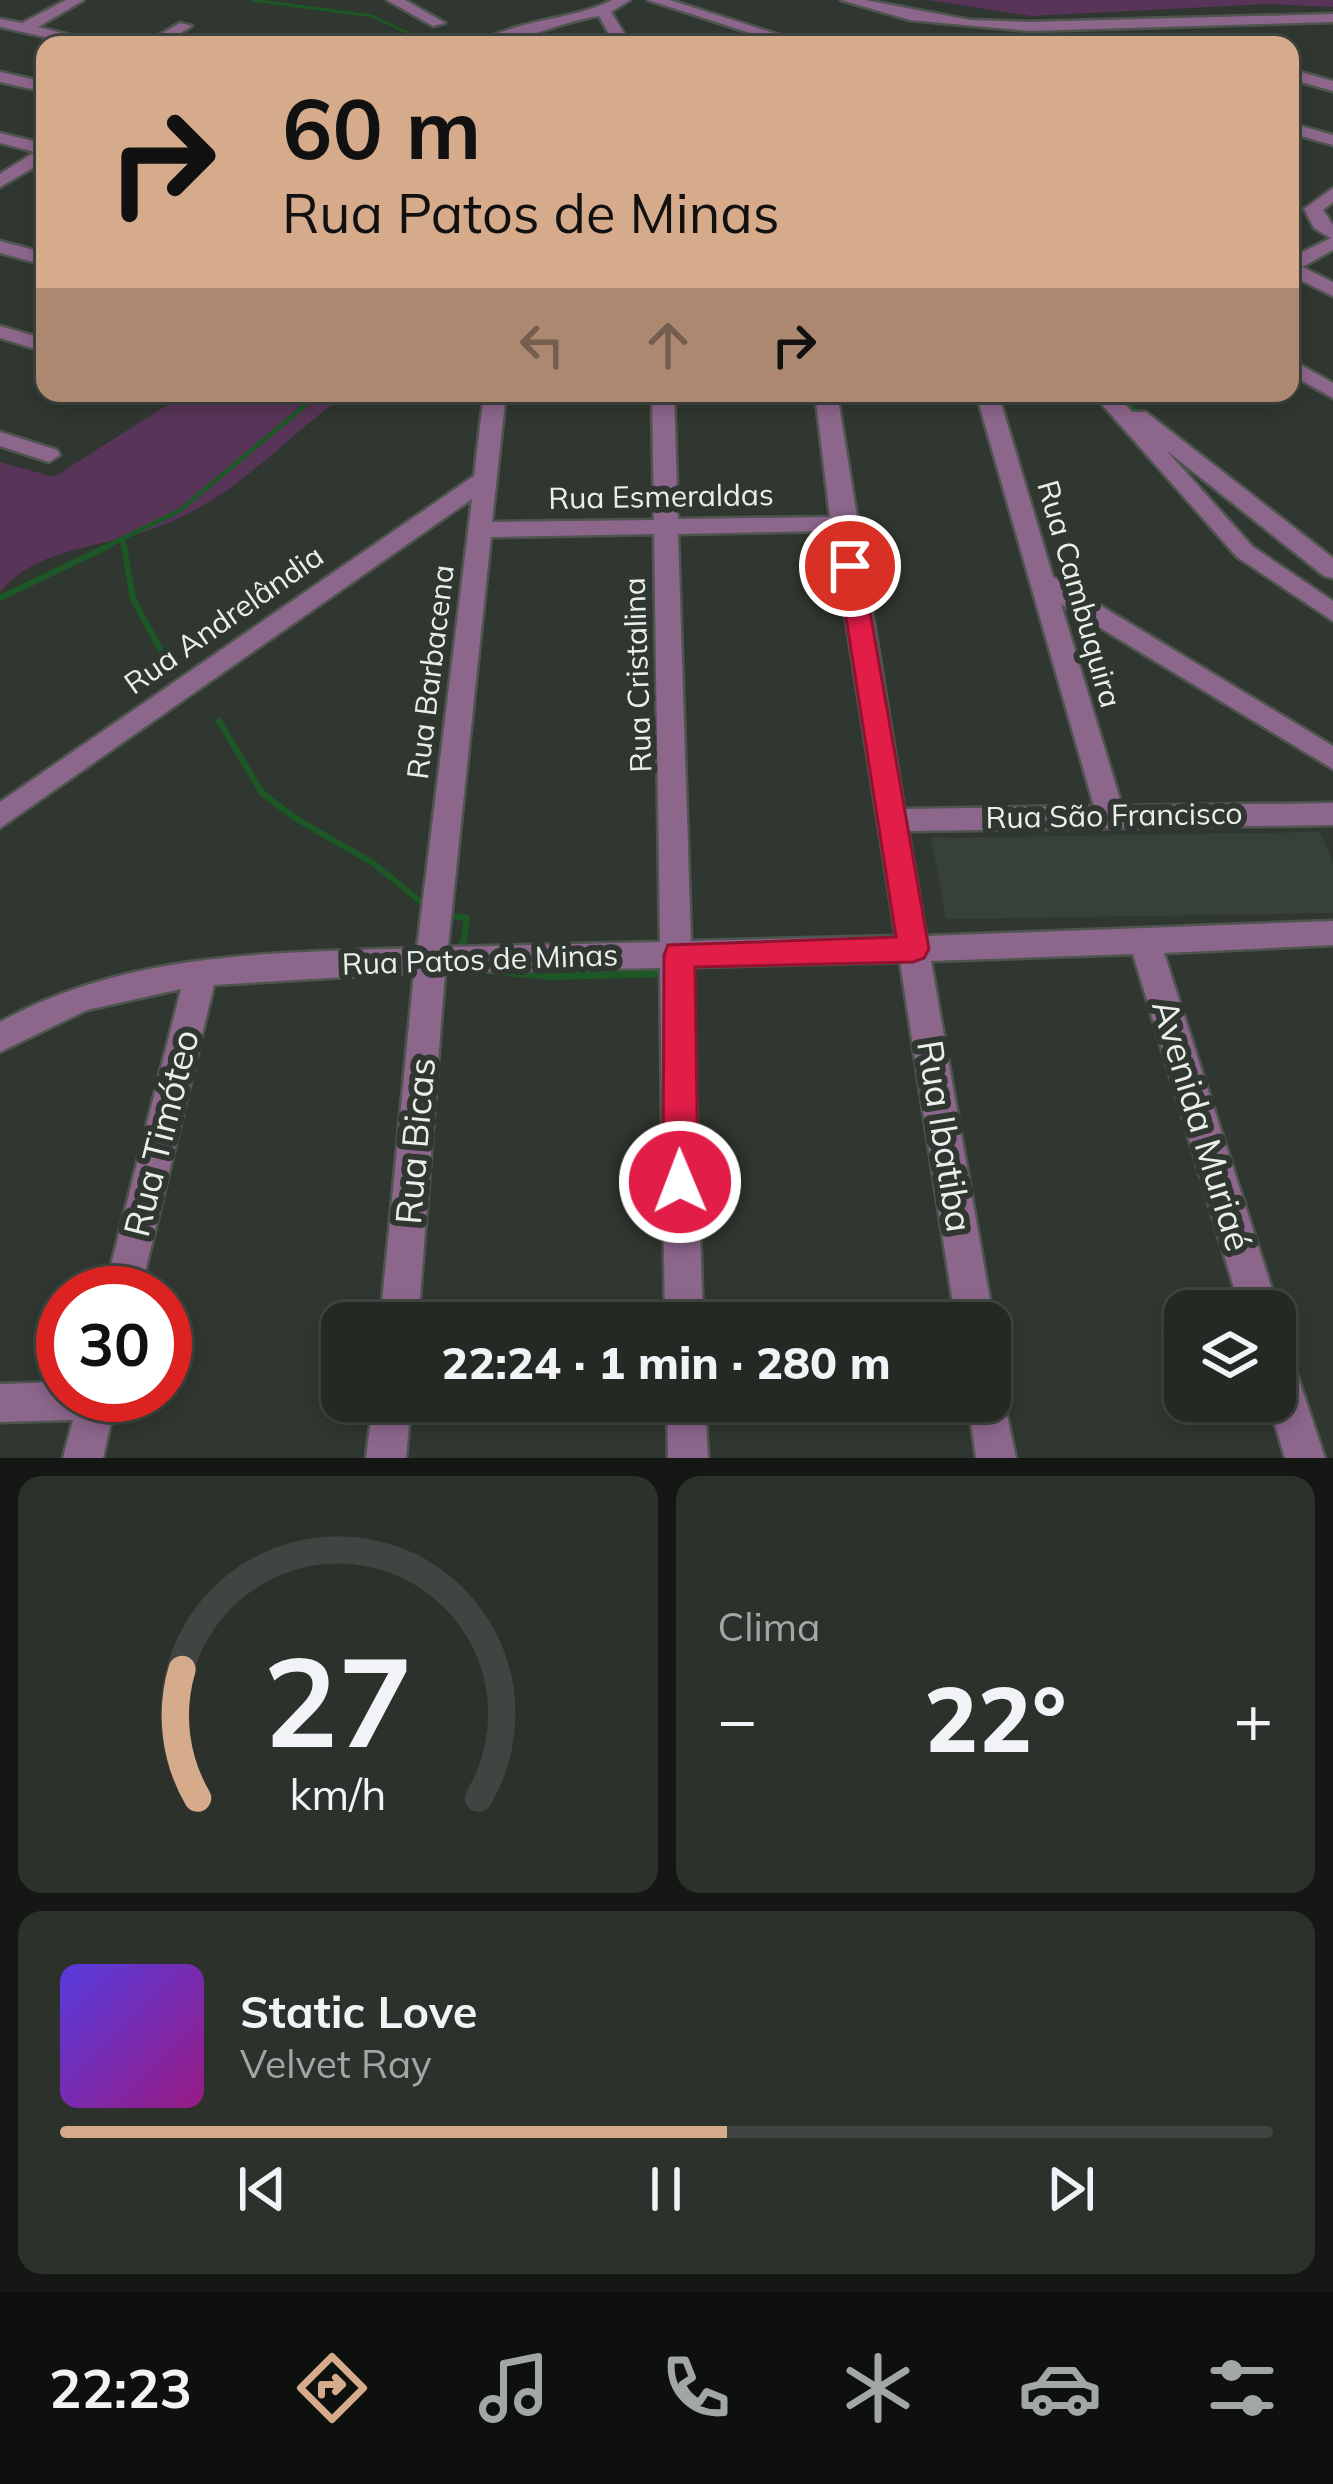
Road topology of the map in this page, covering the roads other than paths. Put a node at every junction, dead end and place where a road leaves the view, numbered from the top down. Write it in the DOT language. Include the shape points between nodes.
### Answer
graph roads {
  1 [pos="77,0"];
  2 [pos="394,0"];
  3 [pos="655,0"];
  4 [pos="848,0"];
  5 [pos="615,4"];
  6 [pos="570,7"];
  7 [pos="1333,18"];
  8 [pos="438,22"];
  9 [pos="0,23"];
  10 [pos="184,26"];
  11 [pos="25,28"];
  12 [pos="61,36"];
  13 [pos="166,36"];
  14 [pos="504,36"];
  15 [pos="621,36"];
  16 [pos="773,36"];
  17 [pos="1333,64"];
  18 [pos="1299,69"];
  19 [pos="1299,73"];
  20 [pos="0,77"];
  21 [pos="36,85"];
  22 [pos="1333,86"];
  23 [pos="1299,131"];
  24 [pos="0,138"];
  25 [pos="1333,140"];
  26 [pos="36,148"];
  27 [pos="36,157"];
  28 [pos="7,178"];
  29 [pos="1317,198"];
  30 [pos="1333,232"];
  31 [pos="1333,243"];
  32 [pos="0,247"];
  33 [pos="36,257"];
  34 [pos="1299,262"];
  35 [pos="1299,272"];
  36 [pos="1333,290"];
  37 [pos="0,332"];
  38 [pos="36,343"];
  39 [pos="1299,371"];
  40 [pos="1333,392"];
  41 [pos="494,402"];
  42 [pos="663,402"];
  43 [pos="827,402"];
  44 [pos="990,402"];
  45 [pos="1113,402"];
  46 [pos="1117,402"];
  47 [pos="0,440"];
  48 [pos="49,455"];
  49 [pos="486,478"];
  50 [pos="843,524"];
  51 [pos="667,528"];
  52 [pos="481,530"];
  53 [pos="1333,570"];
  54 [pos="1040,580"];
  55 [pos="1333,613"];
  56 [pos="1111,623"];
  57 [pos="1058,639"];
  58 [pos="1333,759"];
  59 [pos="1110,814"];
  60 [pos="1333,814"];
  61 [pos="0,818"];
  62 [pos="895,820"];
  63 [pos="1333,933"];
  64 [pos="1144,940"];
  65 [pos="913,949"];
  66 [pos="679,955"];
  67 [pos="430,959"];
  68 [pos="201,973"];
  69 [pos="0,1038"];
  70 [pos="129,1266"];
  71 [pos="1253,1290"];
  72 [pos="401,1302"];
  73 [pos="684,1302"];
  74 [pos="972,1302"];
  75 [pos="36,1401"];
  76 [pos="0,1403"];
  77 [pos="91,1422"];
  78 [pos="390,1422"];
  79 [pos="687,1422"];
  80 [pos="990,1422"];
  81 [pos="1294,1422"];
  82 [pos="83,1458"];
  83 [pos="386,1458"];
  84 [pos="688,1458"];
  85 [pos="996,1458"];
  86 [pos="1305,1458"];
  1 -- 11 [label="street"];
  2 -- 8 [label="street"];
  3 -- 16 [label="street"];
  4 -- 7 [label="street" via="982,28"];
  5 -- 6 [label="street"];
  5 -- 15 [label="street"];
  6 -- 14 [label="street"];
  9 -- 11 [label="street"];
  10 -- 13 [label="street"];
  11 -- 12 [label="street"];
  17 -- 18 [label="street"];
  19 -- 22 [label="street"];
  20 -- 21 [label="street"];
  23 -- 25 [label="street"];
  24 -- 26 [label="street"];
  27 -- 28 [label="street"];
  29 -- 30 [label="street" via="1314,216"];
  31 -- 34 [label="street"];
  32 -- 33 [label="street"];
  35 -- 36 [label="street"];
  37 -- 38 [label="street"];
  39 -- 40 [label="street"];
  41 -- 49 [label="street, Rua Barbacena"];
  42 -- 51 [label="street, Rua Cristalina"];
  43 -- 50 [label="street, Rua Ibatiba"];
  44 -- 54 [label="street, Rua Cambuquira"];
  45 -- 55 [label="street" via="1245,552"];
  46 -- 53 [label="street"];
  47 -- 48 [label="street"];
  49 -- 52 [label="street, Rua Barbacena"];
  49 -- 61 [label="street, Rua Andrelândia"];
  50 -- 51 [label="street, Rua Esmeraldas"];
  50 -- 62 [label="street, Rua Ibatiba"];
  51 -- 52 [label="street, Rua Esmeraldas"];
  51 -- 66 [label="street, Rua Cristalina"];
  52 -- 67 [label="street, Rua Barbacena"];
  54 -- 56 [label="street"];
  54 -- 57 [label="street, Rua Cambuquira"];
  56 -- 57 [label="street"];
  56 -- 58 [label="street"];
  57 -- 59 [label="street, Rua Cambuquira"];
  59 -- 60 [label="street, Rua São Francisco"];
  59 -- 62 [label="street, Rua São Francisco"];
  62 -- 65 [label="street, Rua Ibatiba"];
  63 -- 64 [label="street, Rua Patos de Minas"];
  64 -- 65 [label="street, Rua Patos de Minas"];
  64 -- 71 [label="street, Avenida Muriaé"];
  65 -- 66 [label="street, Rua Patos de Minas"];
  65 -- 74 [label="street, Rua Ibatiba"];
  66 -- 67 [label="street, Rua Patos de Minas"];
  66 -- 73 [label="street, Rua Cristalina"];
  67 -- 68 [label="street, Rua Patos de Minas"];
  67 -- 72 [label="street, Rua Bicas"];
  68 -- 69 [label="street, Rua Patos de Minas" via="108,987"];
  68 -- 70 [label="street, Rua Timóteo"];
  75 -- 76 [label="street"];
  77 -- 82 [label="street"];
  78 -- 83 [label="street"];
  79 -- 84 [label="street"];
  80 -- 85 [label="street"];
  81 -- 86 [label="street"];
}
